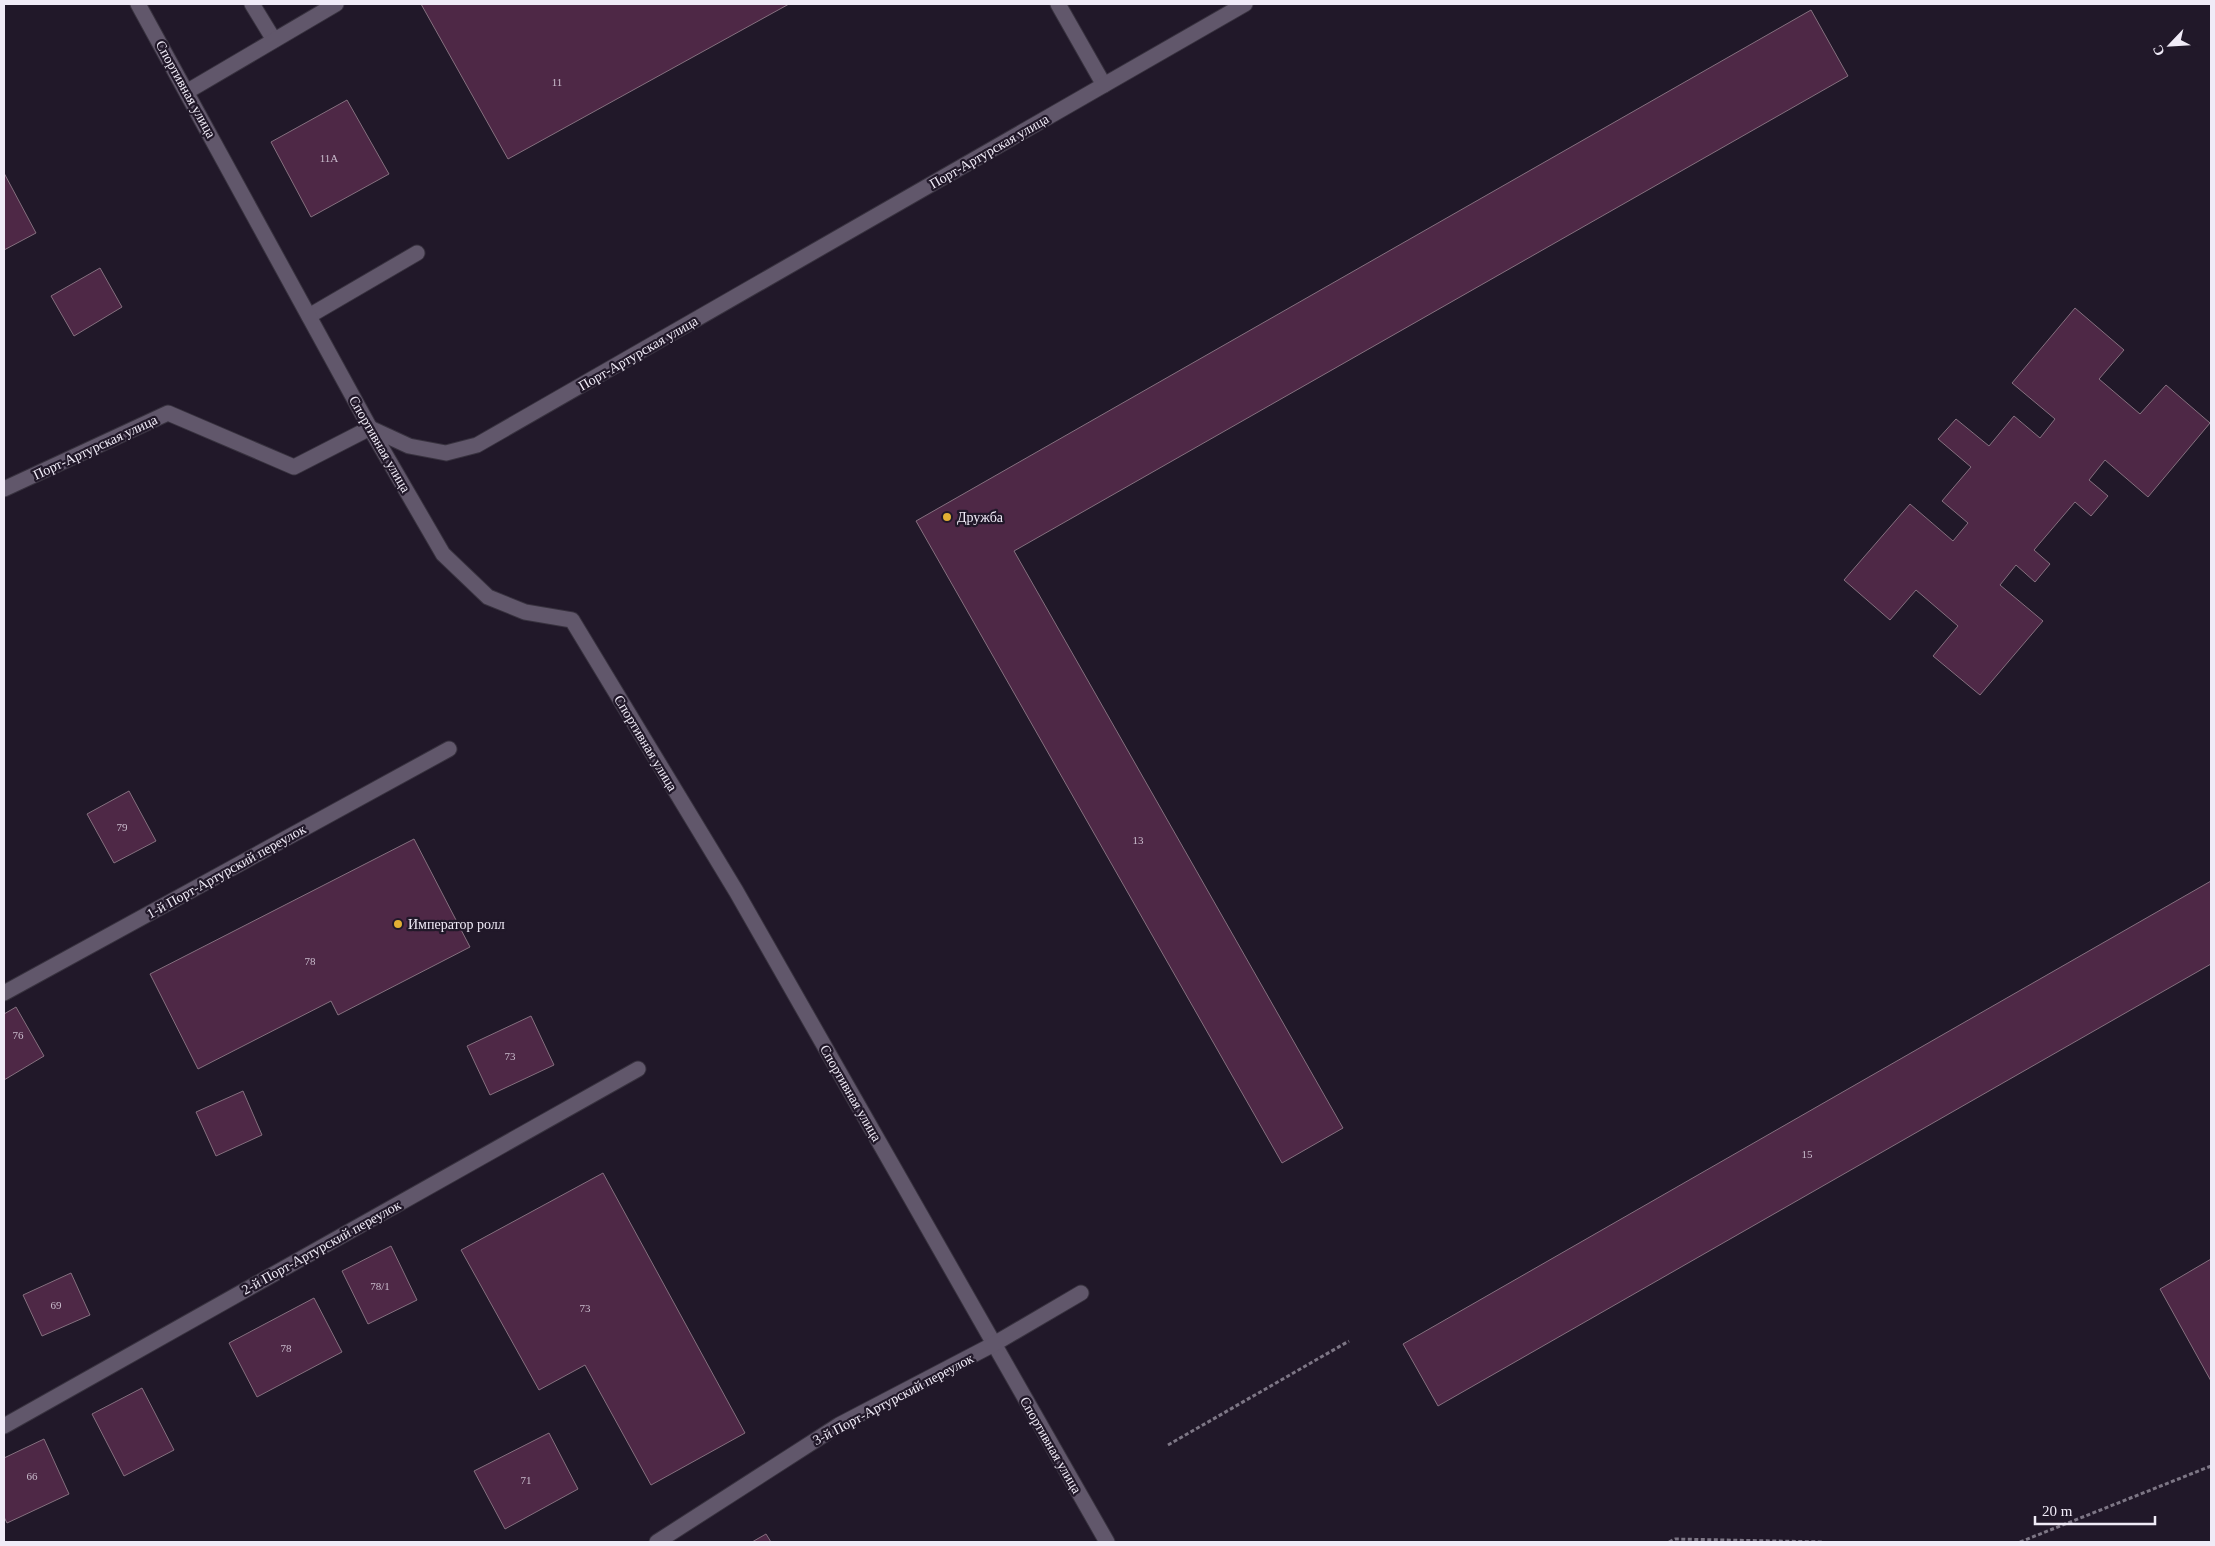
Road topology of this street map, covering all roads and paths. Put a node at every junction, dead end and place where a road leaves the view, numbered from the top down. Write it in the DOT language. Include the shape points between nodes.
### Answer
graph roads {
  1 [pos="138,4"];
  2 [pos="252,4"];
  3 [pos="336,4"];
  4 [pos="1058,4"];
  5 [pos="1245,4"];
  6 [pos="274,40"];
  7 [pos="1104,85"];
  8 [pos="188,91"];
  9 [pos="417,253"];
  10 [pos="309,316"];
  11 [pos="370,428"];
  12 [pos="4,489"];
  13 [pos="449,749"];
  14 [pos="4,993"];
  15 [pos="638,1069"];
  16 [pos="1081,1293"];
  17 [pos="1349,1341"];
  18 [pos="994,1344"];
  19 [pos="4,1426"];
  20 [pos="1168,1445"];
  21 [pos="2211,1466"];
  22 [pos="657,1542"];
  23 [pos="1107,1542"];
  24 [pos="1669,1542"];
  25 [pos="1823,1542"];
  26 [pos="2020,1542"];
  1 -- 8 [label="street, Спортивная улица"];
  2 -- 6 [label="street"];
  3 -- 6 [label="street"];
  4 -- 7 [label="street"];
  5 -- 7 [label="street, Порт-Артурская улица"];
  6 -- 8 [label="street"];
  7 -- 11 [label="street, Порт-Артурская улица" via="477,445 446,453 409,446"];
  8 -- 10 [label="street, Спортивная улица"];
  9 -- 10 [label="street"];
  10 -- 11 [label="street, Спортивная улица"];
  11 -- 12 [label="street, Порт-Артурская улица" via="294,466 168,413"];
  11 -- 18 [label="street, Спортивная улица" via="444,554 488,597 525,612 572,620 736,891"];
  13 -- 14 [label="street, 1-й Порт-Артурский переулок"];
  15 -- 19 [label="street, 2-й Порт-Артурский переулок"];
  16 -- 18 [label="street, 3-й Порт-Артурский переулок"];
  17 -- 20 [label="path"];
  18 -- 22 [label="street, 3-й Порт-Артурский переулок" via="839,1425"];
  18 -- 23 [label="street, Спортивная улица"];
  21 -- 26 [label="path"];
  24 -- 25 [label="path" via="1675,1539"];
}
